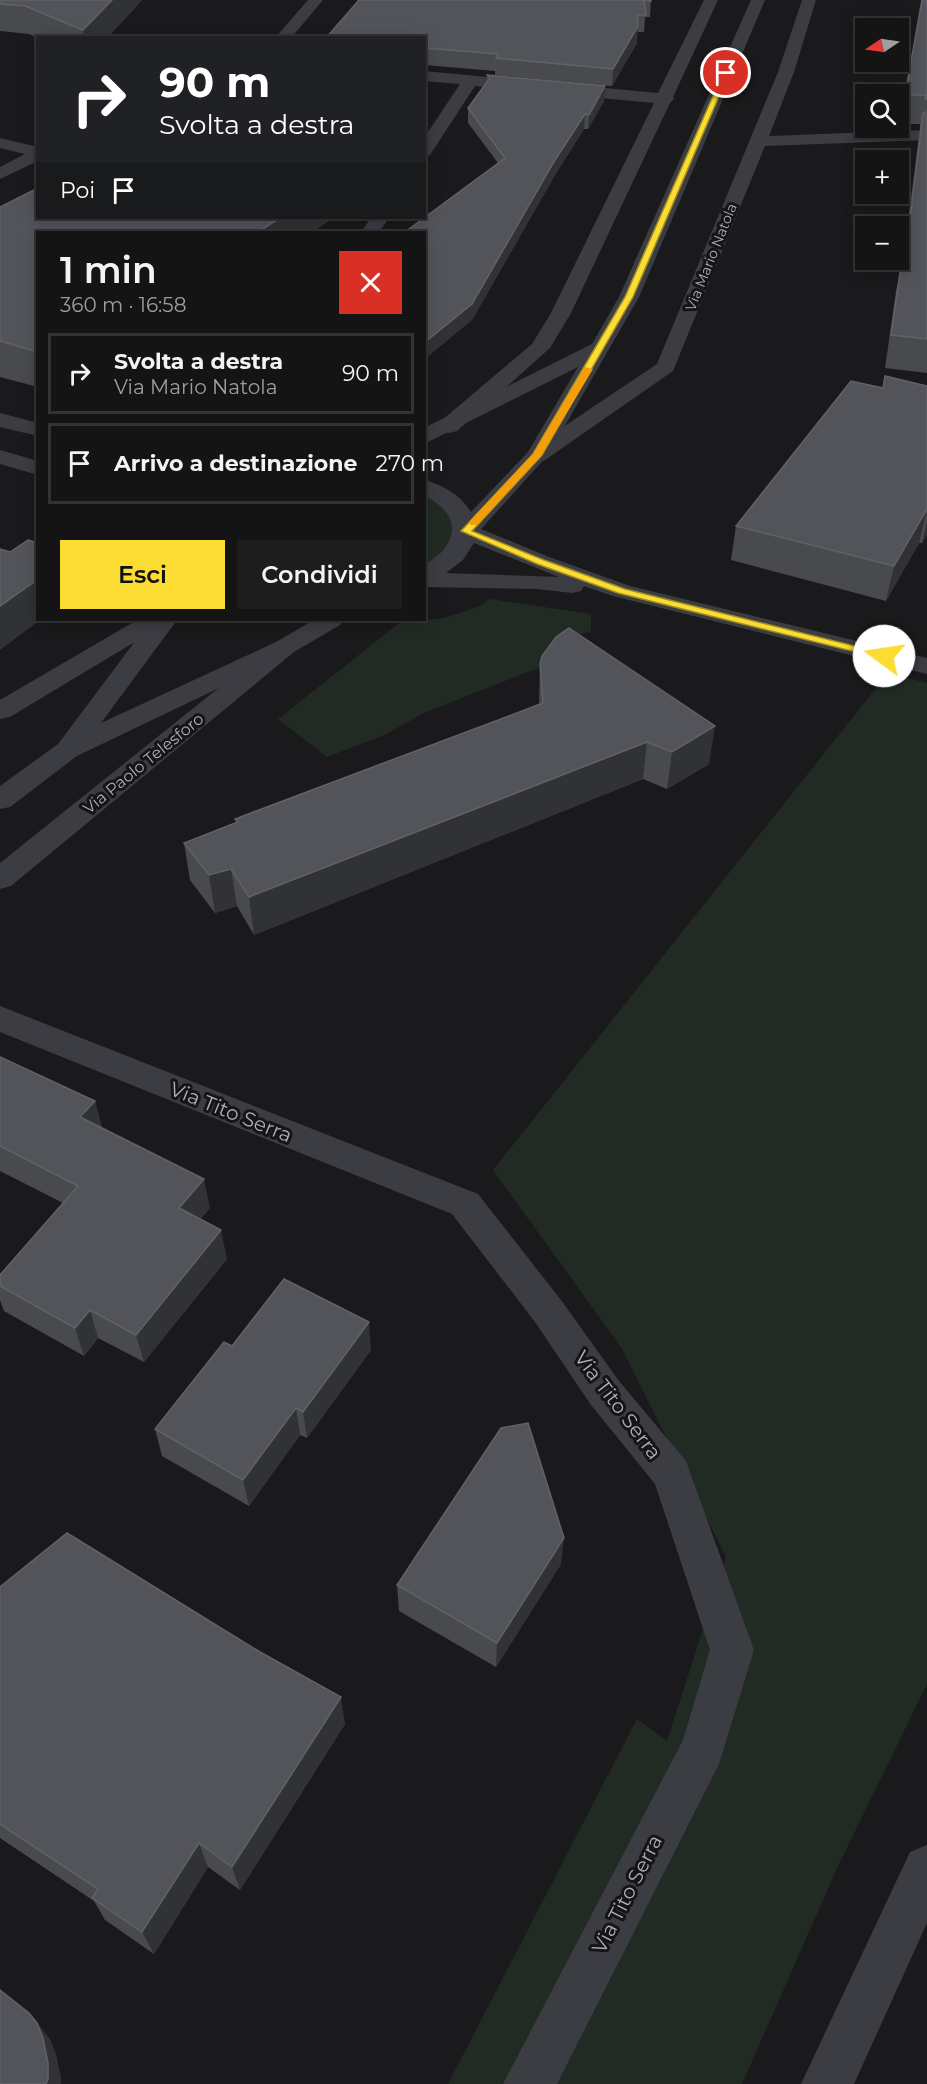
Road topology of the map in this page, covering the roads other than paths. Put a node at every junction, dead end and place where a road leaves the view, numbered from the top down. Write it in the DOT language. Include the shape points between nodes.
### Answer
graph roads {
  1 [pos="316,0"];
  2 [pos="711,0"];
  3 [pos="758,0"];
  4 [pos="809,0"];
  5 [pos="284,36"];
  6 [pos="426,76"];
  7 [pos="471,80"];
  8 [pos="666,99"];
  9 [pos="927,135"];
  10 [pos="759,141"];
  11 [pos="0,143"];
  12 [pos="426,147"];
  13 [pos="22,162"];
  14 [pos="601,347"];
  15 [pos="0,420"];
  16 [pos="449,426"];
  17 [pos="36,429"];
  18 [pos="426,436"];
  19 [pos="537,455"];
  20 [pos="0,457"];
  21 [pos="36,467"];
  22 [pos="426,488"];
  23 [pos="466,531"];
  24 [pos="426,574"];
  25 [pos="426,580"];
  26 [pos="622,591"];
  27 [pos="152,621"];
  28 [pos="163,621"];
  29 [pos="329,621"];
  30 [pos="285,647"];
  31 [pos="926,664"];
  32 [pos="0,711"];
  33 [pos="67,750"];
  34 [pos="0,800"];
  35 [pos="0,879"];
  36 [pos="0,1018"];
  37 [pos="927,1869"];
  38 [pos="529,2084"];
  39 [pos="827,2084"];
  1 -- 5 [label="street"];
  2 -- 8 [label="street"];
  3 -- 14 [label="street, Via Mario Natola" via="629,297"];
  4 -- 10 [label="street, Via Mario Natola"];
  6 -- 7 [label="street"];
  7 -- 8 [label="street"];
  7 -- 12 [label="street"];
  8 -- 16 [label="street" via="540,348"];
  9 -- 10 [label="street"];
  10 -- 19 [label="street, Via Mario Natola" via="666,368"];
  11 -- 13 [label="street"];
  14 -- 16 [label="street"];
  14 -- 19 [label="street, Via Mario Natola"];
  15 -- 17 [label="street"];
  16 -- 18 [label="street"];
  19 -- 23 [label="street, Via Mario Natola"];
  20 -- 21 [label="street"];
  22 -- 23 [label="street" via="455,505"];
  23 -- 24 [label="street, Via Mario Natola" via="451,560"];
  23 -- 26 [label="street"];
  25 -- 26 [label="street" via="537,582"];
  26 -- 31 [label="street"];
  27 -- 32 [label="street"];
  28 -- 33 [label="street, Via Paolo Telesforo"];
  29 -- 30 [label="street, Via Paolo Telesforo"];
  30 -- 33 [label="street, Via Paolo Telesforo"];
  30 -- 35 [label="street, Via Paolo Telesforo"];
  33 -- 34 [label="street, Via Paolo Telesforo"];
  36 -- 38 [label="street, Via Tito Serra" via="465,1204 548,1311 605,1393 672,1474 732,1650 703,1748"];
  37 -- 39 [label="street"];
}
